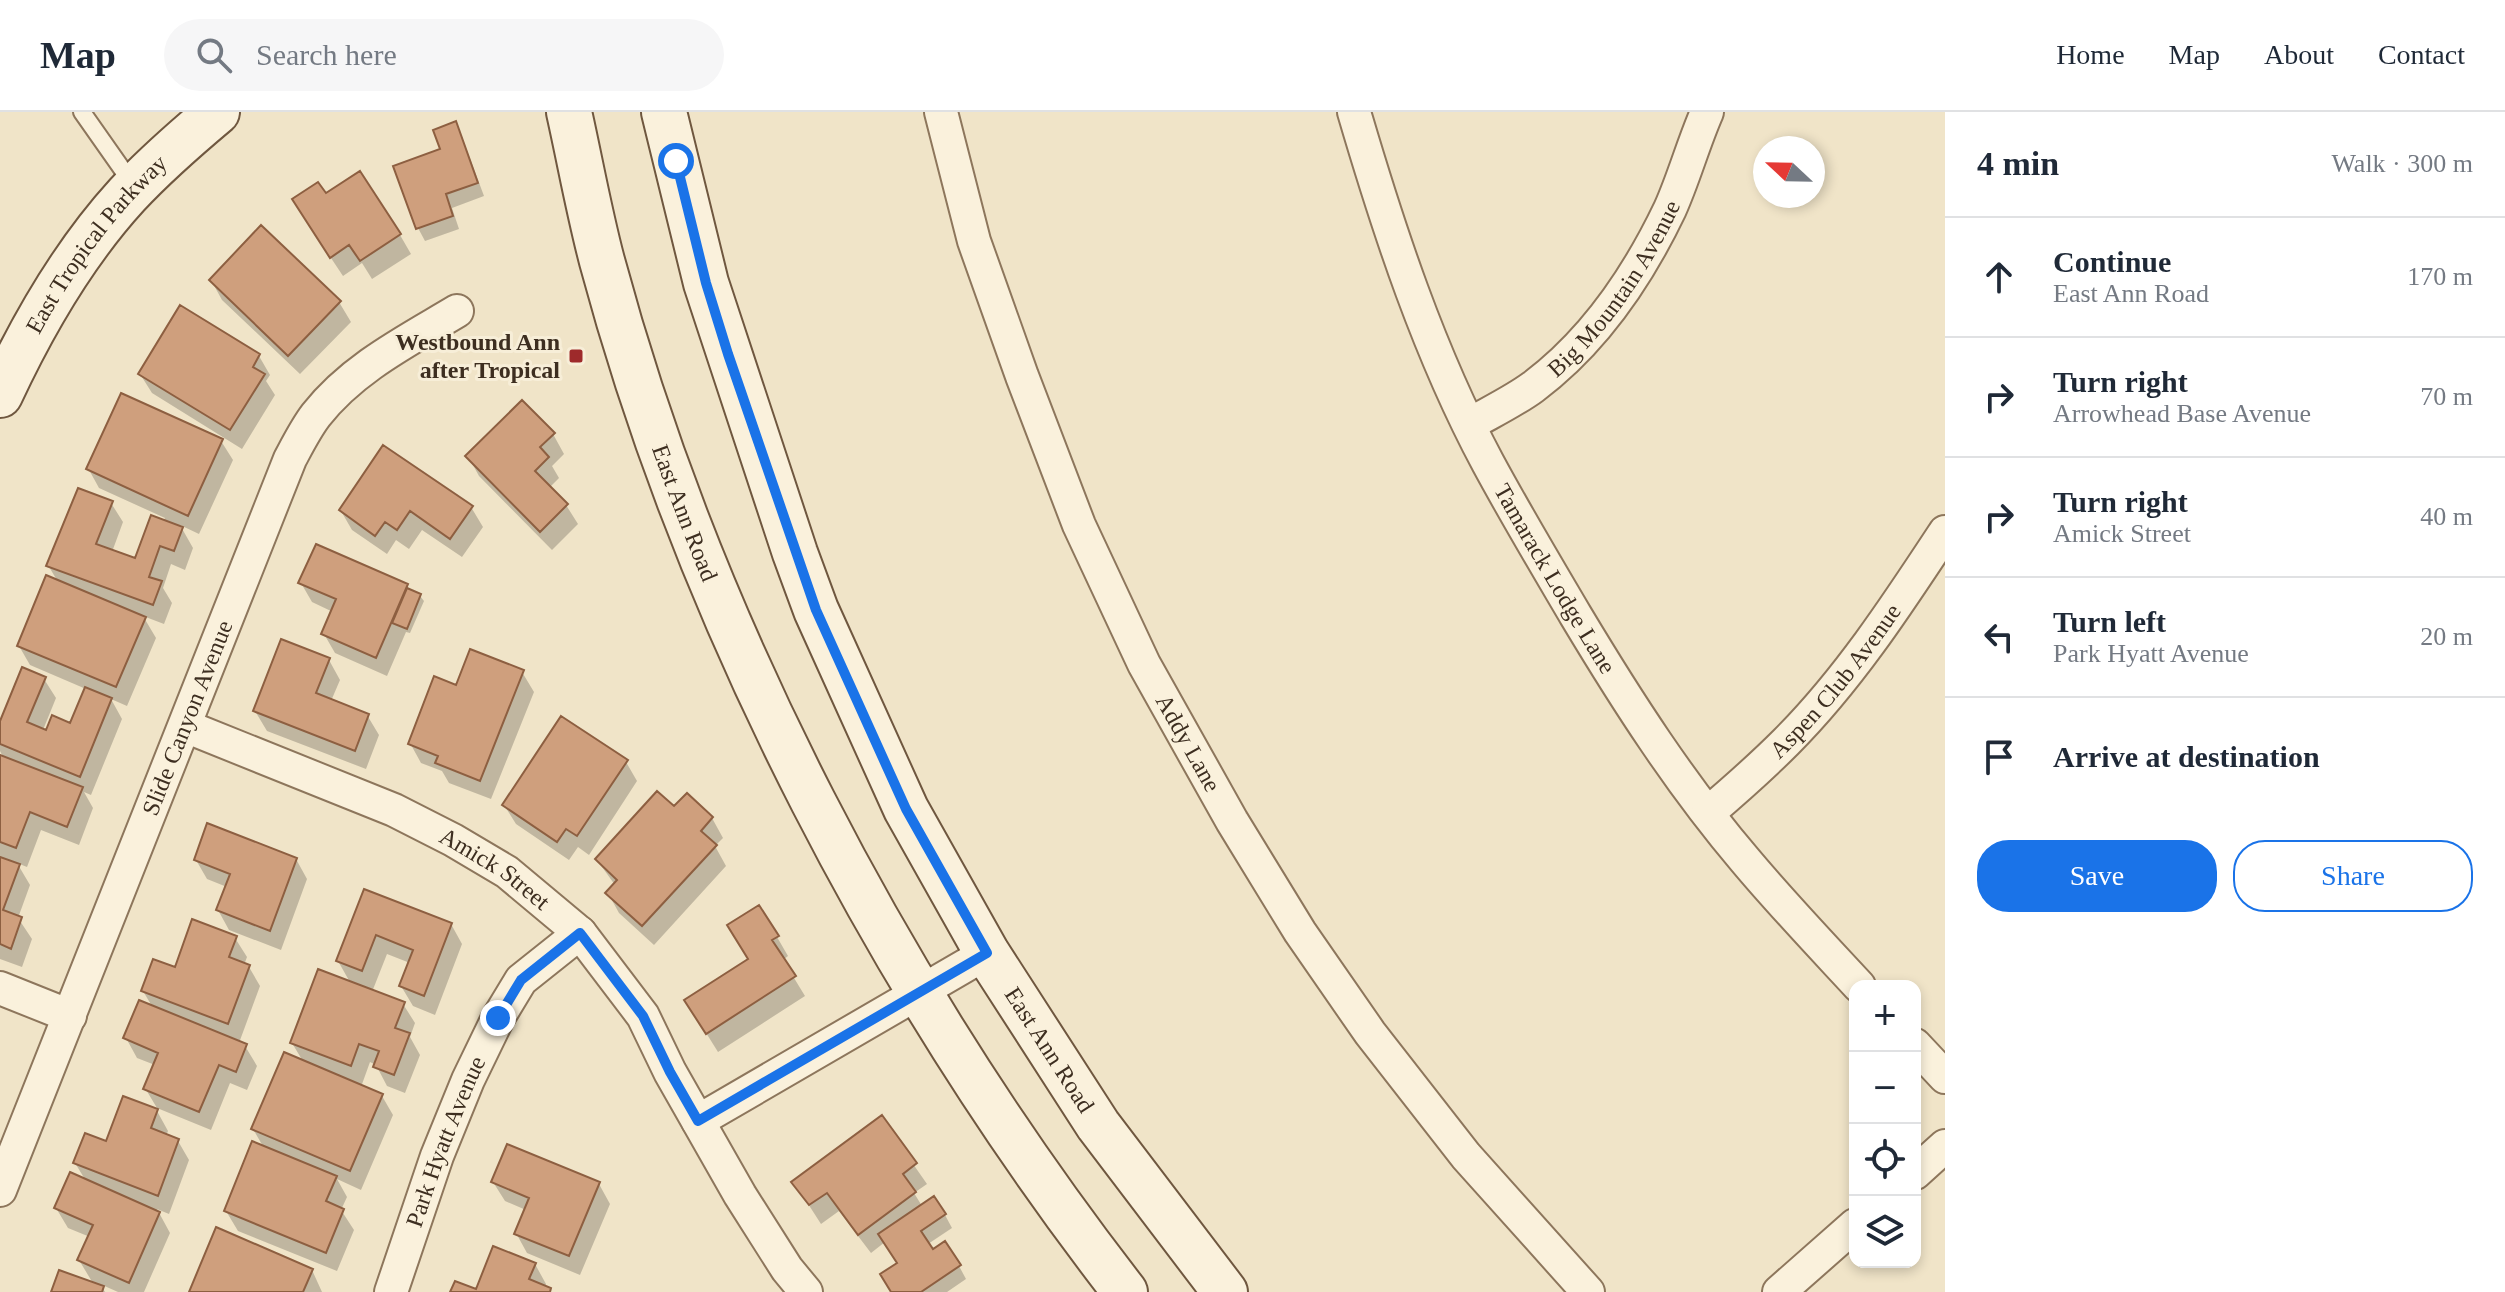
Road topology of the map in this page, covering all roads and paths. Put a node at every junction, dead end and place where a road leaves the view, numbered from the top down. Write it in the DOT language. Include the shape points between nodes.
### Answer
graph roads {
  1 [pos="82,112"];
  2 [pos="217,112"];
  3 [pos="569,112"];
  4 [pos="664,112"];
  5 [pos="941,112"];
  6 [pos="1354,112"];
  7 [pos="1707,112"];
  8 [pos="135,187"];
  9 [pos="457,311"];
  10 [pos="0,395"];
  11 [pos="1470,424"];
  12 [pos="1945,532"];
  13 [pos="185,726"];
  14 [pos="1708,813"];
  15 [pos="580,933"];
  16 [pos="987,953"];
  17 [pos="1854,980"];
  18 [pos="0,988"];
  19 [pos="920,992"];
  20 [pos="70,1016"];
  21 [pos="1921,1051"];
  22 [pos="1945,1077"];
  23 [pos="698,1121"];
  24 [pos="1945,1146"];
  25 [pos="1921,1168"];
  26 [pos="0,1190"];
  27 [pos="1849,1230"];
  28 [pos="391,1292"];
  29 [pos="806,1292"];
  30 [pos="1125,1292"];
  31 [pos="1225,1292"];
  32 [pos="1588,1292"];
  33 [pos="1779,1292"];
  1 -- 8 [label="lane"];
  2 -- 8 [label="main road, East Tropical Parkway"];
  3 -- 19 [label="main road, East Ann Road" via="618,319 696,542 797,767"];
  4 -- 16 [label="main road, East Ann Road" via="706,283 816,610 906,809"];
  5 -- 32 [label="street, Addy Lane" via="974,241 1022,376 1079,525 1144,664 1232,821 1370,1033 1466,1156"];
  6 -- 11 [label="street, Tamarack Lodge Lane" via="1404,270"];
  7 -- 11 [label="street, Big Mountain Avenue" via="1670,207 1613,305 1532,388"];
  8 -- 10 [label="main road, East Tropical Parkway" via="49,300"];
  9 -- 13 [label="street, Slide Canyon Avenue" via="371,362 315,416 290,459"];
  11 -- 14 [label="street, Tamarack Lodge Lane" via="1609,671"];
  12 -- 14 [label="street, Aspen Club Avenue" via="1847,672 1788,740"];
  13 -- 15 [label="street, Amick Street" via="394,810 453,840 507,872"];
  13 -- 20 [label="street, Slide Canyon Avenue"];
  14 -- 17 [label="street, Tamarack Lodge Lane"];
  15 -- 23 [label="street, Amick Street" via="643,1016"];
  15 -- 28 [label="street, Park Hyatt Avenue" via="521,980 498,1018 437,1156"];
  16 -- 19 [label="street"];
  16 -- 31 [label="main road, East Ann Road" via="1098,1125"];
  18 -- 20 [label="street"];
  19 -- 23 [label="street"];
  19 -- 30 [label="main road, East Ann Road" via="1033,1168"];
  20 -- 26 [label="street, Slide Canyon Avenue"];
  21 -- 22 [label="street"];
  23 -- 29 [label="street, Amick Street"];
  24 -- 25 [label="street"];
  27 -- 33 [label="street"];
}
